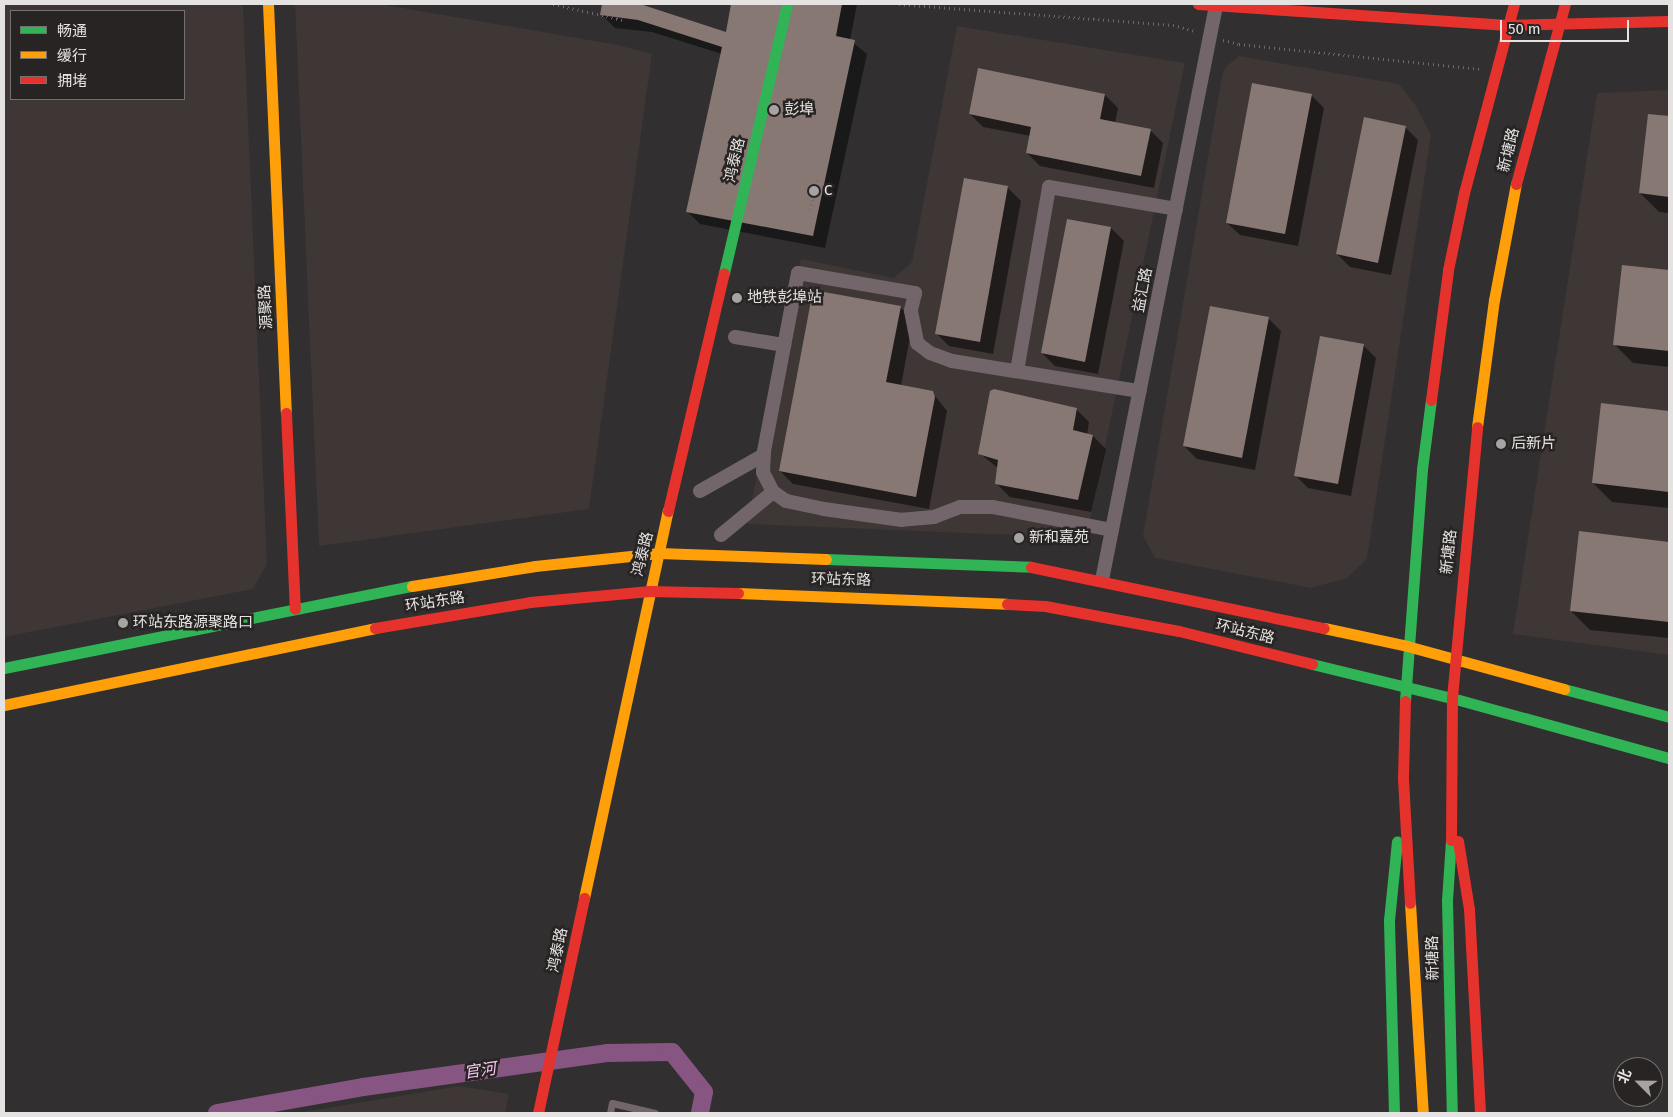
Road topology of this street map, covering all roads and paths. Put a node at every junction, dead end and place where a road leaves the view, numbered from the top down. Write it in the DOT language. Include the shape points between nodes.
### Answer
graph roads {
  1 [pos="268,4"];
  2 [pos="553,4"];
  3 [pos="786,4"];
  4 [pos="1198,4"];
  5 [pos="1514,4"];
  6 [pos="1565,4"];
  7 [pos="1222,6"];
  8 [pos="623,20"];
  9 [pos="1669,21"];
  10 [pos="1507,24"];
  11 [pos="1558,26"];
  12 [pos="818,178"];
  13 [pos="1176,209"];
  14 [pos="810,210"];
  15 [pos="735,336"];
  16 [pos="784,344"];
  17 [pos="1017,371"];
  18 [pos="1140,391"];
  19 [pos="764,455"];
  20 [pos="700,490"];
  21 [pos="773,492"];
  22 [pos="1112,530"];
  23 [pos="721,535"];
  24 [pos="659,553"];
  25 [pos="1102,580"];
  26 [pos="649,592"];
  27 [pos="295,609"];
  28 [pos="1407,646"];
  29 [pos="1454,660"];
  30 [pos="4,668"];
  31 [pos="1407,687"];
  32 [pos="1452,698"];
  33 [pos="4,705"];
  34 [pos="1669,717"];
  35 [pos="1669,758"];
  36 [pos="1403,779"];
  37 [pos="1452,805"];
  38 [pos="538,1113"];
  39 [pos="610,1113"];
  40 [pos="655,1113"];
  41 [pos="1394,1113"];
  42 [pos="1422,1113"];
  43 [pos="1452,1113"];
  44 [pos="1480,1113"];
  1 -- 27 [label="main road, 源聚路"];
  2 -- 8 [label="path"];
  3 -- 24 [label="main road, 鸿泰路"];
  4 -- 7 [label="main road"];
  5 -- 10 [label="main road, 新塘路"];
  6 -- 11 [label="main road, 新塘路"];
  7 -- 10 [label="main road"];
  7 -- 13 [label="street, 益汇路"];
  9 -- 11 [label="main road"];
  10 -- 11 [label="main road"];
  10 -- 28 [label="main road, 新塘路" via="1448,270 1422,469"];
  11 -- 29 [label="main road, 新塘路" via="1516,183 1494,300"];
  12 -- 14 [label="path"];
  13 -- 17 [label="street" via="1049,187"];
  13 -- 18 [label="street, 益汇路"];
  15 -- 16 [label="street"];
  16 -- 17 [label="street" via="798,273 915,293 911,311 917,342 930,353 952,361"];
  16 -- 19 [label="street"];
  17 -- 18 [label="street"];
  18 -- 22 [label="street, 益汇路"];
  19 -- 20 [label="street"];
  19 -- 21 [label="street" via="763,472"];
  21 -- 22 [label="street" via="786,501 902,520 934,517 960,507 993,507"];
  21 -- 23 [label="street"];
  22 -- 25 [label="street, 益汇路"];
  24 -- 25 [label="main road, 环站东路" via="1039,567"];
  24 -- 26 [label="main road, 鸿泰路"];
  24 -- 27 [label="main road, 环站东路" via="535,566"];
  25 -- 28 [label="main road, 环站东路"];
  26 -- 31 [label="main road, 环站东路" via="873,596 1046,606 1179,630"];
  26 -- 33 [label="main road, 环站东路" via="530,602 409,621"];
  26 -- 38 [label="main road, 鸿泰路"];
  27 -- 30 [label="main road, 环站东路"];
  28 -- 29 [label="main road, 环站东路"];
  28 -- 31 [label="main road, 新塘路"];
  29 -- 32 [label="main road, 新塘路"];
  29 -- 34 [label="main road, 环站东路"];
  31 -- 32 [label="main road, 环站东路"];
  31 -- 36 [label="main road, 新塘路"];
  32 -- 35 [label="main road, 环站东路"];
  32 -- 37 [label="main road, 新塘路"];
  36 -- 41 [label="main road" via="1389,920"];
  36 -- 42 [label="main road, 新塘路"];
  37 -- 43 [label="main road, 新塘路" via="1447,900"];
  37 -- 44 [label="main road" via="1469,909"];
  39 -- 40 [label="lane" via="612,1103"];
}
